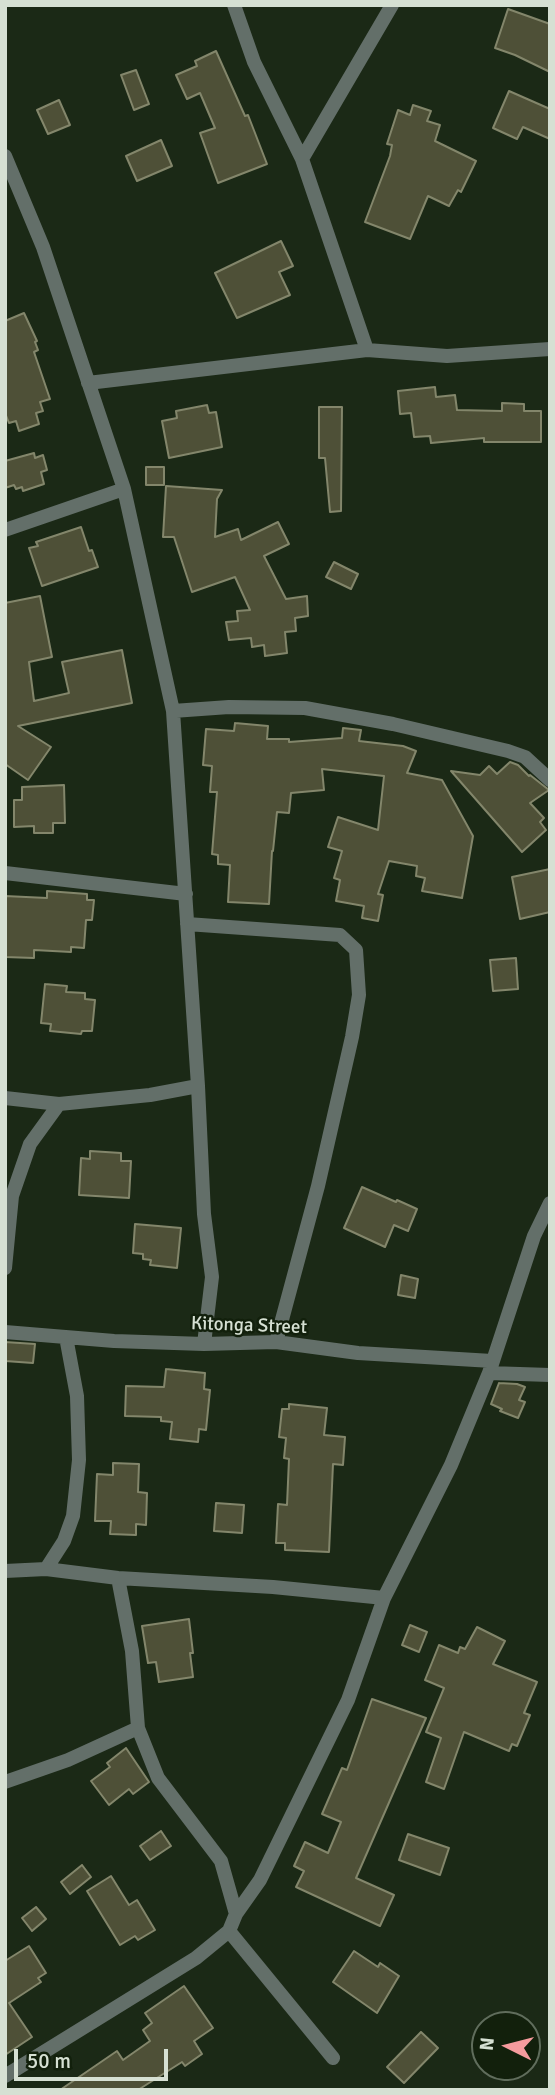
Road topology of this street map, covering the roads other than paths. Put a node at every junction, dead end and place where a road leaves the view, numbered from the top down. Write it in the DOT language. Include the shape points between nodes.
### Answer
graph roads {
  1 [pos="234,5"];
  2 [pos="392,5"];
  3 [pos="5,156"];
  4 [pos="302,159"];
  5 [pos="550,349"];
  6 [pos="367,350"];
  7 [pos="88,383"];
  8 [pos="124,489"];
  9 [pos="5,530"];
  10 [pos="173,711"];
  11 [pos="550,780"];
  12 [pos="5,873"];
  13 [pos="186,894"];
  14 [pos="187,924"];
  15 [pos="198,1086"];
  16 [pos="5,1098"];
  17 [pos="59,1104"];
  18 [pos="550,1203"];
  19 [pos="5,1268"];
  20 [pos="5,1332"];
  21 [pos="66,1337"];
  22 [pos="276,1342"];
  23 [pos="204,1344"];
  24 [pos="490,1367"];
  25 [pos="550,1375"];
  26 [pos="46,1569"];
  27 [pos="5,1571"];
  28 [pos="118,1578"];
  29 [pos="384,1598"];
  30 [pos="138,1728"];
  31 [pos="5,1782"];
  32 [pos="236,1914"];
  33 [pos="229,1931"];
  34 [pos="333,2058"];
  35 [pos="5,2076"];
  1 -- 4 [label="street" via="254,62"];
  2 -- 4 [label="street"];
  3 -- 7 [label="street" via="43,247"];
  4 -- 6 [label="street"];
  5 -- 6 [label="street" via="447,356"];
  6 -- 7 [label="street"];
  7 -- 8 [label="street"];
  8 -- 9 [label="street"];
  8 -- 10 [label="street"];
  10 -- 11 [label="street" via="305,708 355,717 508,751 525,757"];
  10 -- 13 [label="street"];
  12 -- 13 [label="street"];
  13 -- 14 [label="street"];
  14 -- 15 [label="street"];
  14 -- 22 [label="street" via="340,935 356,950 359,995 352,1037"];
  15 -- 17 [label="street"];
  15 -- 23 [label="street" via="212,1278"];
  16 -- 17 [label="street"];
  17 -- 19 [label="street" via="30,1144 12,1196"];
  18 -- 24 [label="street" via="534,1236"];
  20 -- 21 [label="street, Kitonga Street"];
  21 -- 23 [label="street, Kitonga Street"];
  21 -- 26 [label="street" via="78,1396 79,1460 73,1516"];
  22 -- 23 [label="street, Kitonga Street"];
  22 -- 24 [label="street, Kitonga Street"];
  24 -- 25 [label="street, Kitonga Street"];
  24 -- 29 [label="street" via="451,1465"];
  26 -- 27 [label="street"];
  26 -- 28 [label="street"];
  28 -- 29 [label="street"];
  28 -- 30 [label="street" via="132,1651"];
  29 -- 32 [label="street" via="348,1700 260,1880"];
  30 -- 31 [label="street"];
  30 -- 32 [label="street" via="158,1778 221,1861"];
  32 -- 33 [label="street"];
  33 -- 34 [label="street"];
  33 -- 35 [label="street" via="196,1958"];
}
